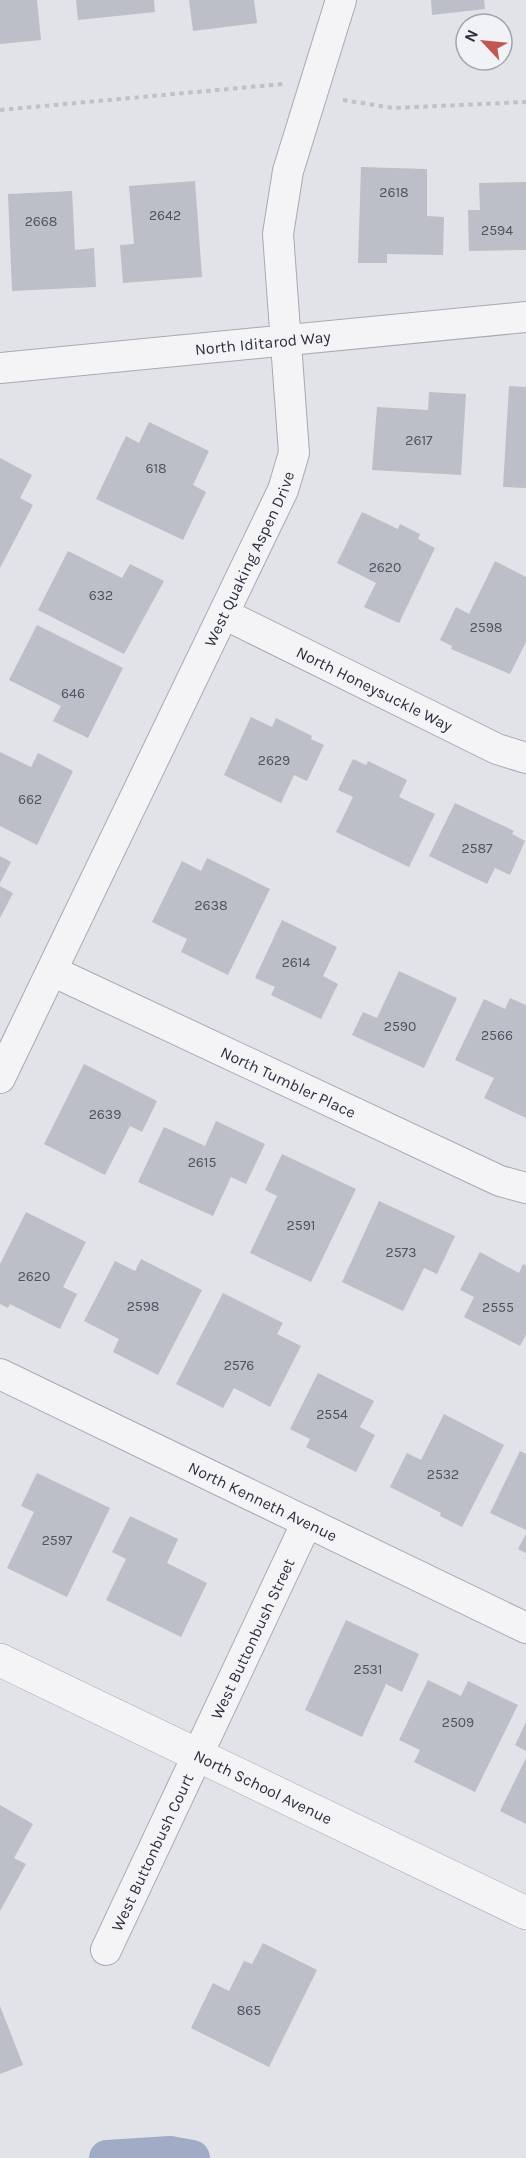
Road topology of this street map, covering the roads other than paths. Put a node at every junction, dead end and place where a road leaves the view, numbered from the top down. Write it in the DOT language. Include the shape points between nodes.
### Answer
graph roads {
  1 [pos="341,0"];
  2 [pos="526,318"];
  3 [pos="286,339"];
  4 [pos="0,368"];
  5 [pos="224,614"];
  6 [pos="526,758"];
  7 [pos="52,971"];
  8 [pos="0,1078"];
  9 [pos="526,1188"];
  10 [pos="0,1374"];
  11 [pos="307,1522"];
  12 [pos="526,1628"];
  13 [pos="0,1660"];
  14 [pos="197,1755"];
  15 [pos="526,1913"];
  16 [pos="106,1950"];
  1 -- 3 [label="street, West Quaking Aspen Drive" via="288,171 278,234"];
  2 -- 3 [label="street, North Iditarod Way"];
  3 -- 4 [label="street, North Iditarod Way"];
  3 -- 5 [label="street, West Quaking Aspen Drive" via="294,453 283,490"];
  5 -- 6 [label="street, North Honeysuckle Way" via="497,749"];
  5 -- 7 [label="street, West Quaking Aspen Drive"];
  7 -- 8 [label="street, West Quaking Aspen Drive"];
  7 -- 9 [label="street, North Tumbler Place" via="500,1181"];
  10 -- 11 [label="street, North Kenneth Avenue"];
  11 -- 12 [label="street, North Kenneth Avenue"];
  11 -- 14 [label="street, West Buttonbush Street"];
  13 -- 14 [label="street, North School Avenue"];
  14 -- 15 [label="street, North School Avenue"];
  14 -- 16 [label="street, West Buttonbush Court"];
}
